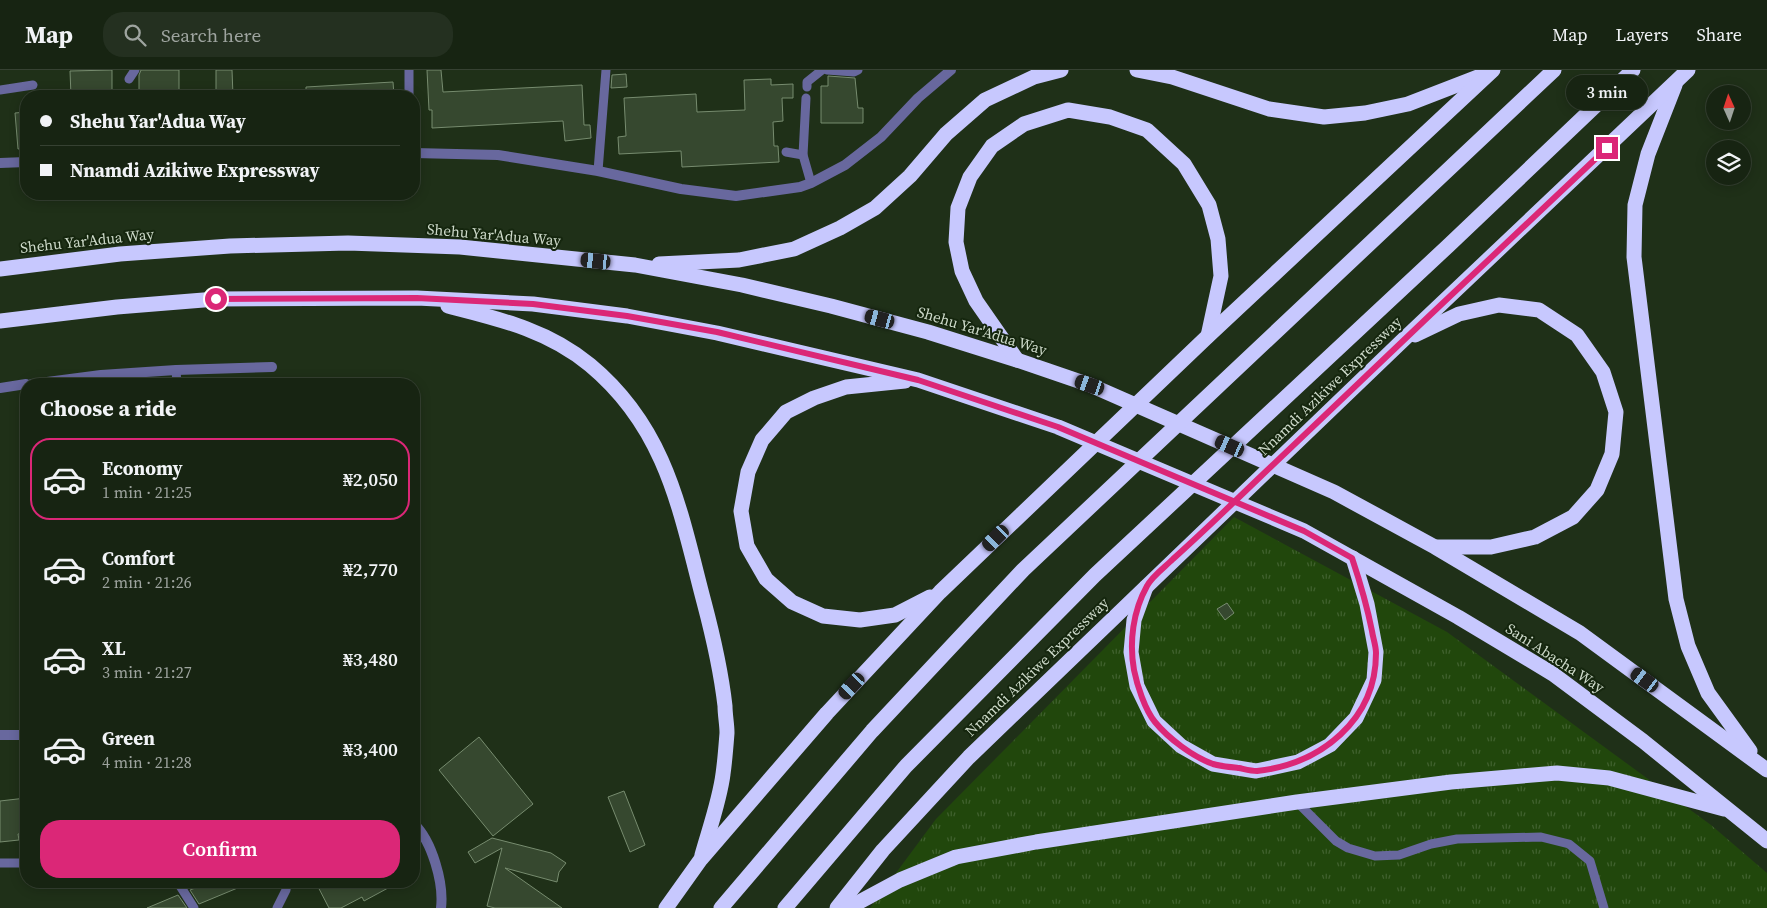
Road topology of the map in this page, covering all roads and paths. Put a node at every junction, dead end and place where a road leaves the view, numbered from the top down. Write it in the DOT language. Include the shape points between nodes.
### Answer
graph roads {
  1 [pos="135,70"];
  2 [pos="409,70"];
  3 [pos="606,70"];
  4 [pos="822,70"];
  5 [pos="827,70"];
  6 [pos="858,70"];
  7 [pos="951,70"];
  8 [pos="1061,70"];
  9 [pos="1137,70"];
  10 [pos="1554,70"];
  11 [pos="1633,70"];
  12 [pos="1688,70"];
  13 [pos="1492,71"];
  14 [pos="130,79"];
  15 [pos="1677,81"];
  16 [pos="34,85"];
  17 [pos="807,87"];
  18 [pos="0,90"];
  19 [pos="409,90"];
  20 [pos="806,98"];
  21 [pos="786,152"];
  22 [pos="420,153"];
  23 [pos="803,155"];
  24 [pos="20,162"];
  25 [pos="0,163"];
  26 [pos="598,171"];
  27 [pos="812,183"];
  28 [pos="634,265"];
  29 [pos="0,269"];
  30 [pos="417,298"];
  31 [pos="0,321"];
  32 [pos="1208,336"];
  33 [pos="1401,342"];
  34 [pos="1017,360"];
  35 [pos="272,367"];
  36 [pos="176,370"];
  37 [pos="78,378"];
  38 [pos="177,378"];
  39 [pos="918,380"];
  40 [pos="20,385"];
  41 [pos="0,388"];
  42 [pos="1435,547"];
  43 [pos="1352,558"];
  44 [pos="1147,584"];
  45 [pos="940,592"];
  46 [pos="0,734"];
  47 [pos="20,735"];
  48 [pos="1762,766"];
  49 [pos="1297,802"];
  50 [pos="1731,811"];
  51 [pos="420,829"];
  52 [pos="1767,841"];
  53 [pos="701,859"];
  54 [pos="0,863"];
  55 [pos="20,863"];
  56 [pos="181,888"];
  57 [pos="286,888"];
  58 [pos="194,908"];
  59 [pos="276,908"];
  60 [pos="441,908"];
  61 [pos="666,908"];
  62 [pos="721,908"];
  63 [pos="785,908"];
  64 [pos="837,908"];
  65 [pos="848,908"];
  66 [pos="1604,908"];
  1 -- 14 [label="lane"];
  2 -- 19 [label="lane"];
  3 -- 26 [label="lane"];
  4 -- 17 [label="lane" via="807,82"];
  5 -- 6 [label="lane"];
  7 -- 27 [label="street" via="918,98 881,137 845,165"];
  8 -- 28 [label="highway" via="1034,77 985,100 946,134 910,176 874,208 794,249 739,260"];
  9 -- 13 [label="highway" via="1172,77 1269,110 1324,117 1408,104"];
  10 -- 62 [label="highway" via="1023,570 872,731"];
  11 -- 63 [label="highway, Nnamdi Azikiwe Expressway" via="1095,575 906,766"];
  12 -- 15 [label="highway, Nnamdi Azikiwe Expressway"];
  13 -- 32 [label="highway"];
  15 -- 33 [label="highway, Nnamdi Azikiwe Expressway"];
  15 -- 48 [label="highway" via="1648,154 1634,205 1634,256 1676,598 1688,646 1708,693"];
  16 -- 18 [label="lane"];
  20 -- 23 [label="lane"];
  21 -- 23 [label="lane"];
  22 -- 26 [label="street" via="498,155"];
  23 -- 27 [label="lane"];
  24 -- 25 [label="street"];
  26 -- 27 [label="street" via="681,189 736,196"];
  28 -- 29 [label="highway, Shehu Yar'Adua Way" via="460,248 348,243 230,246 120,254"];
  28 -- 34 [label="highway, Shehu Yar'Adua Way" via="831,306"];
  30 -- 31 [label="highway" via="216,299"];
  30 -- 39 [label="highway" via="533,304 627,316 717,332"];
  30 -- 53 [label="highway" via="520,325 556,342 589,364 609,383 638,416 657,449 673,487 714,644 727,730 723,776"];
  32 -- 34 [label="highway" via="1221,276 1218,239 1209,205 1184,164 1147,130 1110,117 1068,110 1024,124 992,146 970,177 958,208 956,242 962,271 976,301"];
  32 -- 45 [label="highway"];
  33 -- 42 [label="highway" via="1459,314 1499,305 1539,310 1577,335 1603,372 1616,412 1612,454 1598,490 1573,517 1535,537 1491,547"];
  33 -- 44 [label="highway, Nnamdi Azikiwe Expressway"];
  34 -- 42 [label="highway, Shehu Yar'Adua Way" via="1090,385 1334,492"];
  35 -- 36 [label="street"];
  36 -- 37 [label="street"];
  36 -- 38 [label="lane"];
  39 -- 43 [label="highway, Sani Abacha Way" via="1058,427 1304,531"];
  39 -- 45 [label="highway" via="846,387 786,412 762,440 748,472 741,511 747,546 766,579 792,602 823,616 860,620 895,615"];
  40 -- 41 [label="street"];
  42 -- 48 [label="highway" via="1580,633"];
  43 -- 44 [label="highway" via="1367,604 1376,652 1374,680 1356,718 1330,745 1298,762 1256,771 1213,764 1181,746 1154,721 1137,686 1131,652 1134,620"];
  43 -- 50 [label="highway, Sani Abacha Way" via="1553,674"];
  44 -- 64 [label="highway, Nnamdi Azikiwe Expressway" via="969,757 883,850"];
  45 -- 53 [label="highway" via="827,713"];
  46 -- 47 [label="street"];
  49 -- 50 [label="highway" via="1461,781 1557,773 1609,778"];
  49 -- 65 [label="highway" via="956,857 900,880"];
  49 -- 66 [label="lane" via="1336,841 1375,856 1399,855 1457,839 1541,837 1569,844 1590,861"];
  50 -- 52 [label="highway, Sani Abacha Way"];
  51 -- 60 [label="street" via="437,865"];
  53 -- 61 [label="highway"];
  54 -- 55 [label="lane"];
  56 -- 58 [label="lane"];
  57 -- 59 [label="lane"];
}
